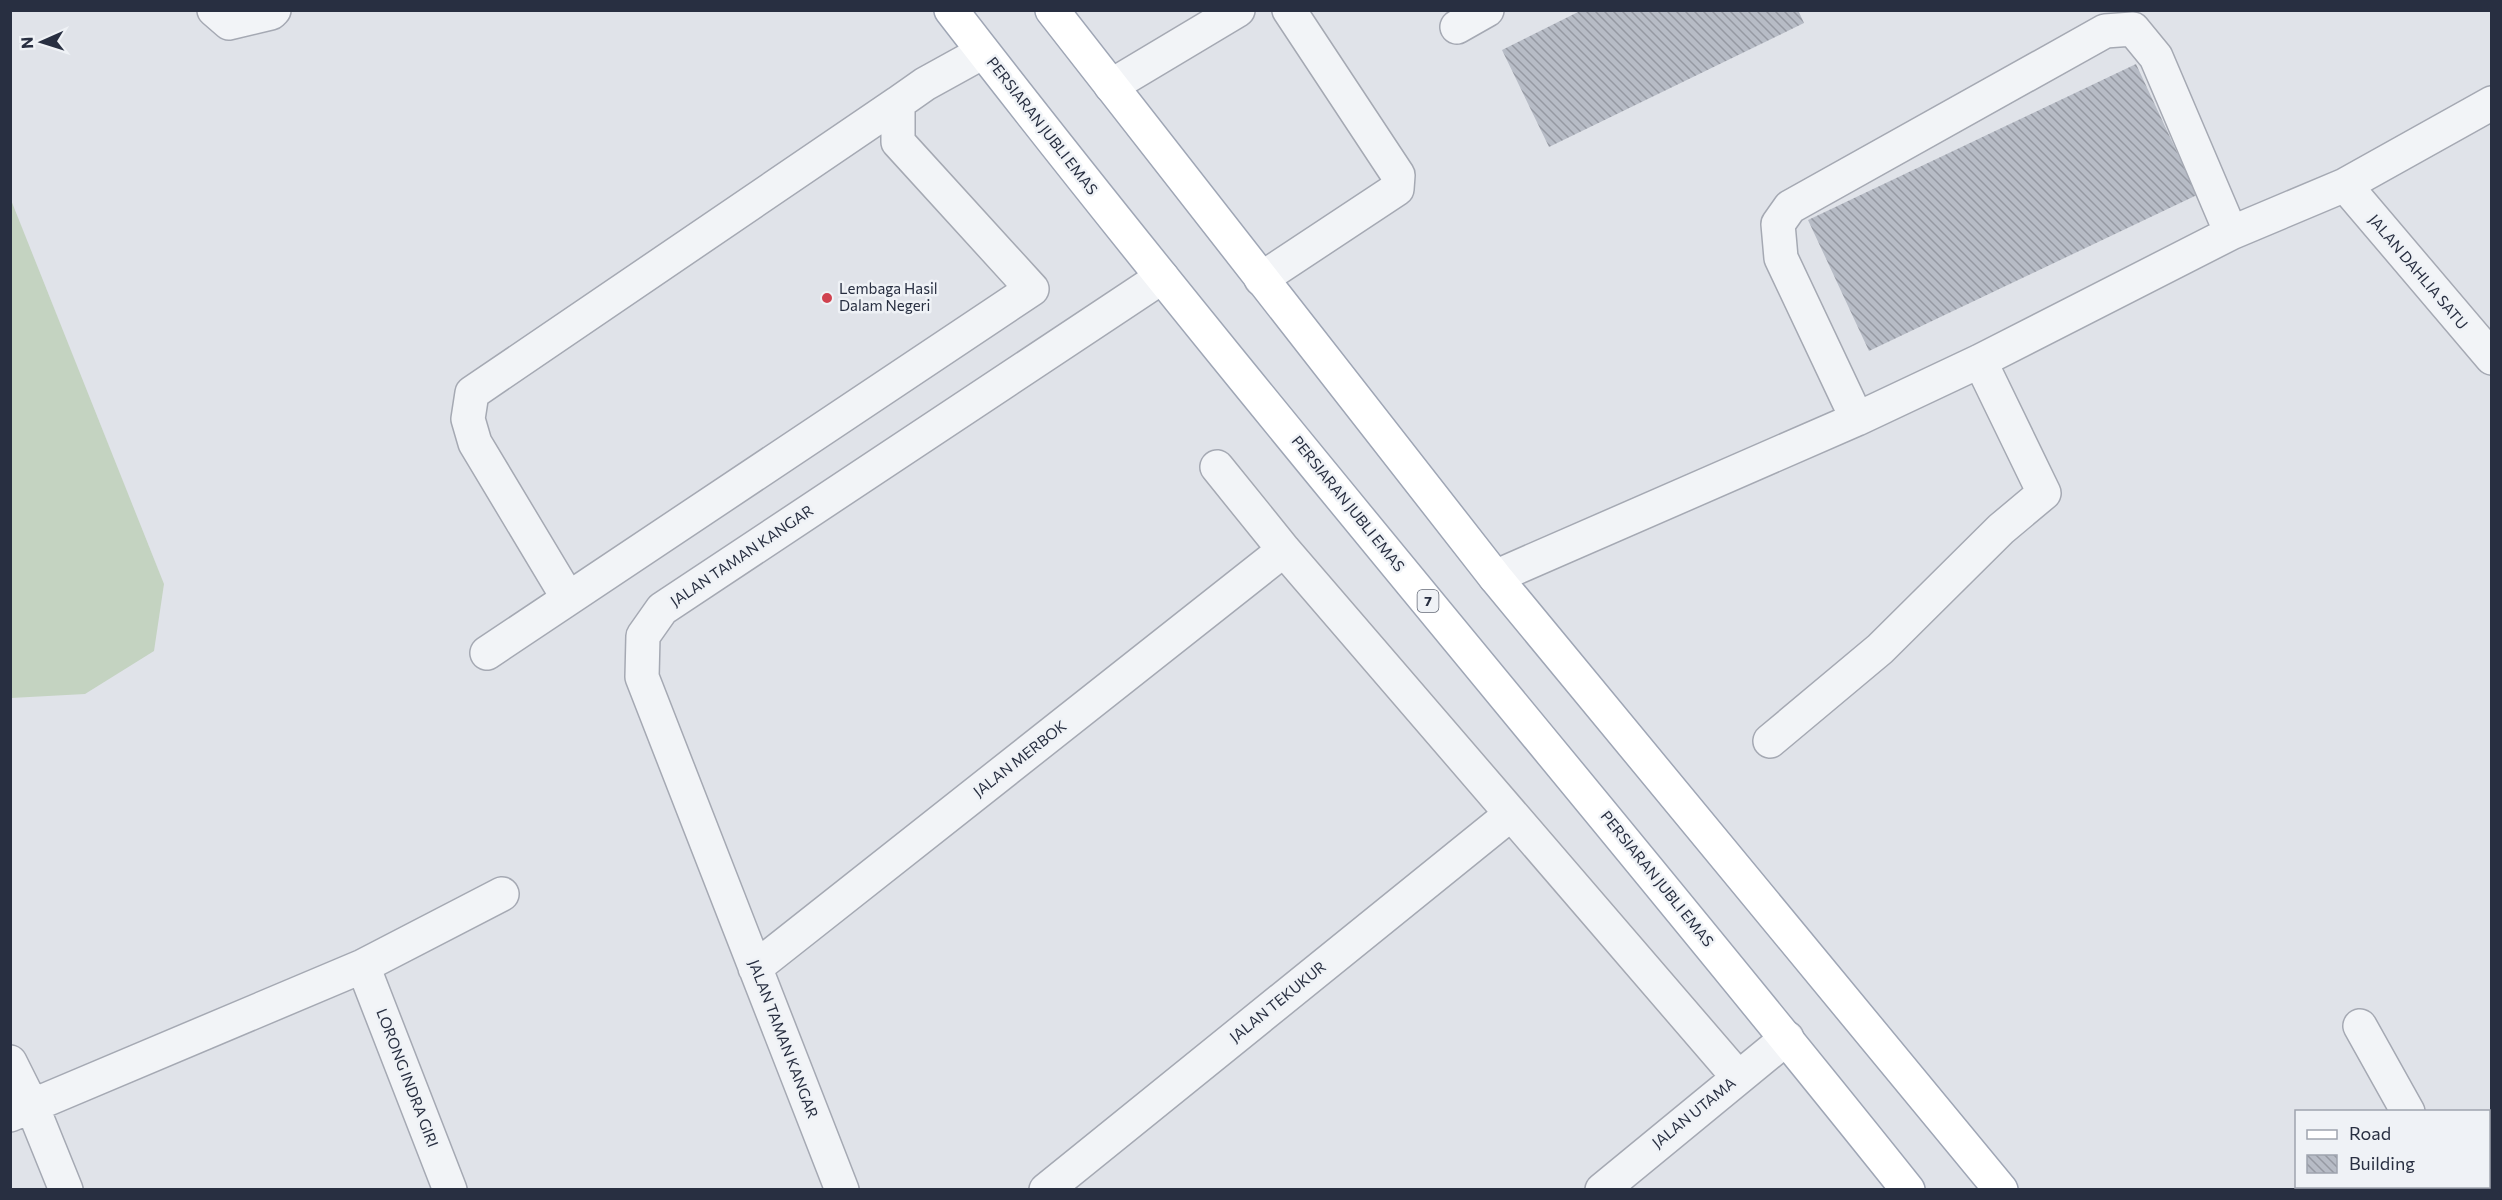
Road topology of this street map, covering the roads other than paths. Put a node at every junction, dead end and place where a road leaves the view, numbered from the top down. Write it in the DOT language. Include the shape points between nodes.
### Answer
graph roads {
  1 [pos="214,10"];
  2 [pos="274,10"];
  3 [pos="951,10"];
  4 [pos="1052,10"];
  5 [pos="1238,10"];
  6 [pos="1288,10"];
  7 [pos="1487,10"];
  8 [pos="1457,27"];
  9 [pos="983,52"];
  10 [pos="1111,86"];
  11 [pos="897,103"];
  12 [pos="2492,104"];
  13 [pos="2345,185"];
  14 [pos="2231,232"];
  15 [pos="1162,277"];
  16 [pos="1261,279"];
  17 [pos="2492,358"];
  18 [pos="1980,361"];
  19 [pos="1857,419"];
  20 [pos="1217,467"];
  21 [pos="1284,550"];
  22 [pos="1495,577"];
  23 [pos="568,598"];
  24 [pos="487,653"];
  25 [pos="1770,741"];
  26 [pos="1510,814"];
  27 [pos="502,894"];
  28 [pos="363,966"];
  29 [pos="755,968"];
  30 [pos="2360,1026"];
  31 [pos="1787,1038"];
  32 [pos="10,1062"];
  33 [pos="1738,1077"];
  34 [pos="2407,1110"];
  35 [pos="21,1111"];
  36 [pos="66,1190"];
  37 [pos="450,1190"];
  38 [pos="842,1190"];
  39 [pos="1046,1190"];
  40 [pos="1602,1190"];
  41 [pos="1908,1190"];
  42 [pos="2001,1190"];
  1 -- 2 [label="street" via="229,23"];
  3 -- 9 [label="main road, PERSIARAN JUBLI EMAS / 7"];
  4 -- 10 [label="main road"];
  5 -- 10 [label="street"];
  6 -- 16 [label="street" via="1398,176 1397,189"];
  7 -- 8 [label="street"];
  9 -- 11 [label="street"];
  9 -- 15 [label="main road, PERSIARAN JUBLI EMAS / 7"];
  10 -- 16 [label="main road"];
  11 -- 23 [label="street" via="472,393 468,419 475,443"];
  11 -- 23 [label="street" via="898,142 1032,289"];
  12 -- 13 [label="street"];
  13 -- 14 [label="street"];
  13 -- 17 [label="street, JALAN DAHLIA SATU"];
  14 -- 18 [label="street"];
  14 -- 19 [label="street" via="2156,57 2133,29 2105,31 1790,207 1778,224 1781,258"];
  15 -- 29 [label="street, JALAN TAMAN KANGAR" via="662,609 644,636 642,677"];
  15 -- 31 [label="main road, PERSIARAN JUBLI EMAS / 7"];
  16 -- 22 [label="main road"];
  18 -- 19 [label="street"];
  18 -- 25 [label="street" via="2044,493 2001,529 1880,649"];
  19 -- 22 [label="street"];
  20 -- 21 [label="street"];
  21 -- 26 [label="street"];
  21 -- 29 [label="street, JALAN MERBOK"];
  22 -- 42 [label="main road"];
  23 -- 24 [label="street"];
  26 -- 33 [label="street"];
  26 -- 39 [label="street, JALAN TEKUKUR"];
  27 -- 28 [label="street"];
  28 -- 35 [label="street"];
  28 -- 37 [label="street, LORONG INDRA GIRI"];
  29 -- 38 [label="street, JALAN TAMAN KANGAR"];
  30 -- 34 [label="street"];
  31 -- 33 [label="street, JALAN UTAMA"];
  31 -- 41 [label="main road, PERSIARAN JUBLI EMAS / 7"];
  32 -- 35 [label="street"];
  33 -- 40 [label="street, JALAN UTAMA"];
  35 -- 36 [label="street"];
}
